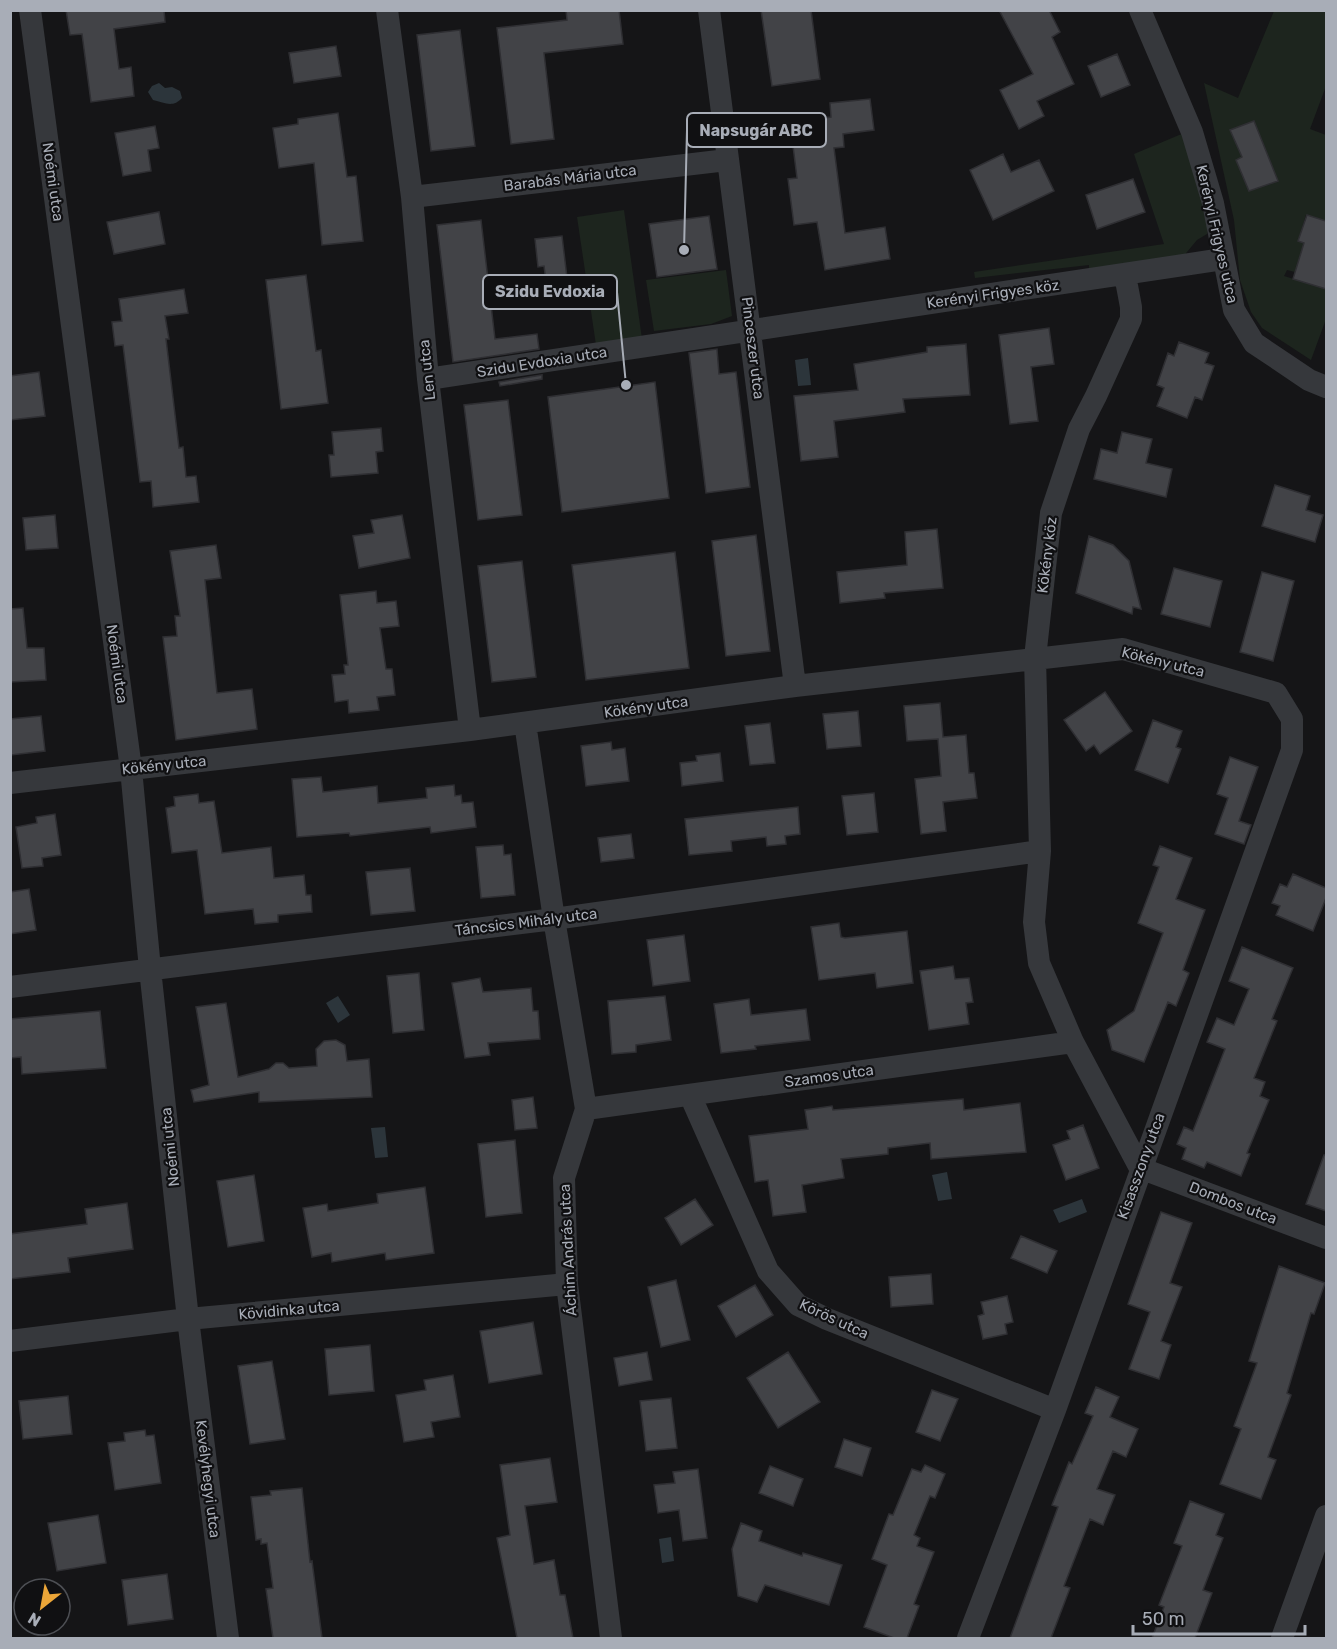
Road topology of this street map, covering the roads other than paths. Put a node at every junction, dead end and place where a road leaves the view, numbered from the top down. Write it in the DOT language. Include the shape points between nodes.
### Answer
graph roads {
  1 [pos="30,10"];
  2 [pos="387,10"];
  3 [pos="709,10"];
  4 [pos="1140,10"];
  5 [pos="727,159"];
  6 [pos="412,197"];
  7 [pos="1223,259"];
  8 [pos="1125,275"];
  9 [pos="756,329"];
  10 [pos="428,379"];
  11 [pos="1326,387"];
  12 [pos="1035,658"];
  13 [pos="795,686"];
  14 [pos="1276,693"];
  15 [pos="525,723"];
  16 [pos="470,730"];
  17 [pos="131,769"];
  18 [pos="10,783"];
  19 [pos="1040,851"];
  20 [pos="554,919"];
  21 [pos="150,969"];
  22 [pos="10,987"];
  23 [pos="1073,1042"];
  24 [pos="690,1095"];
  25 [pos="586,1109"];
  26 [pos="1140,1168"];
  27 [pos="1326,1238"];
  28 [pos="567,1284"];
  29 [pos="188,1319"];
  30 [pos="10,1341"];
  31 [pos="1054,1410"];
  32 [pos="1326,1516"];
  33 [pos="228,1638"];
  34 [pos="611,1638"];
  35 [pos="968,1638"];
  36 [pos="1282,1638"];
  1 -- 17 [label="street, Noémi utca"];
  2 -- 6 [label="street, Len utca"];
  3 -- 5 [label="street, Pinceszer utca"];
  4 -- 7 [label="street, Kerényi Frigyes utca" via="1192,132 1213,203"];
  5 -- 6 [label="street, Barabás Mária utca"];
  5 -- 9 [label="street, Pinceszer utca"];
  6 -- 10 [label="street, Len utca"];
  7 -- 8 [label="street, Kerényi Frigyes köz"];
  7 -- 11 [label="street, Kerényi Frigyes utca" via="1234,310 1254,343"];
  8 -- 9 [label="street, Kerényi Frigyes köz"];
  8 -- 12 [label="street, Kökény köz" via="1131,319 1079,429 1051,513"];
  9 -- 10 [label="street, Szidu Evdoxia utca"];
  9 -- 13 [label="street, Pinceszer utca"];
  10 -- 16 [label="street, Len utca"];
  12 -- 13 [label="street, Kökény utca"];
  12 -- 14 [label="street, Kökény utca" via="1123,649"];
  12 -- 19 [label="street, Kökény köz"];
  13 -- 15 [label="street, Kökény utca"];
  14 -- 26 [label="street, Kisasszony utca" via="1292,719 1292,750"];
  15 -- 16 [label="street, Kökény utca"];
  15 -- 20 [label="street, Áchim András utca"];
  16 -- 17 [label="street, Kökény utca"];
  17 -- 18 [label="street, Kökény utca"];
  17 -- 21 [label="street, Noémi utca"];
  19 -- 20 [label="street, Táncsics Mihály utca"];
  19 -- 23 [label="street, Kökény köz" via="1034,922 1039,963"];
  20 -- 21 [label="street, Táncsics Mihály utca"];
  20 -- 25 [label="street, Áchim András utca"];
  21 -- 22 [label="street, Táncsics Mihály utca"];
  21 -- 29 [label="street, Noémi utca"];
  23 -- 24 [label="street, Szamos utca"];
  23 -- 26 [label="street, Kökény köz"];
  24 -- 25 [label="street, Szamos utca"];
  24 -- 31 [label="street, Körös utca" via="768,1271 798,1305"];
  25 -- 28 [label="street, Áchim András utca" via="564,1178"];
  26 -- 27 [label="street, Dombos utca"];
  26 -- 31 [label="street, Kisasszony utca"];
  28 -- 29 [label="street, Kövidinka utca"];
  28 -- 34 [label="street, Áchim András utca"];
  29 -- 30 [label="street, Kövidinka utca"];
  29 -- 33 [label="street, Kevélyhegyi utca"];
  31 -- 35 [label="street, Kisasszony utca"];
  32 -- 36 [label="street"];
}
